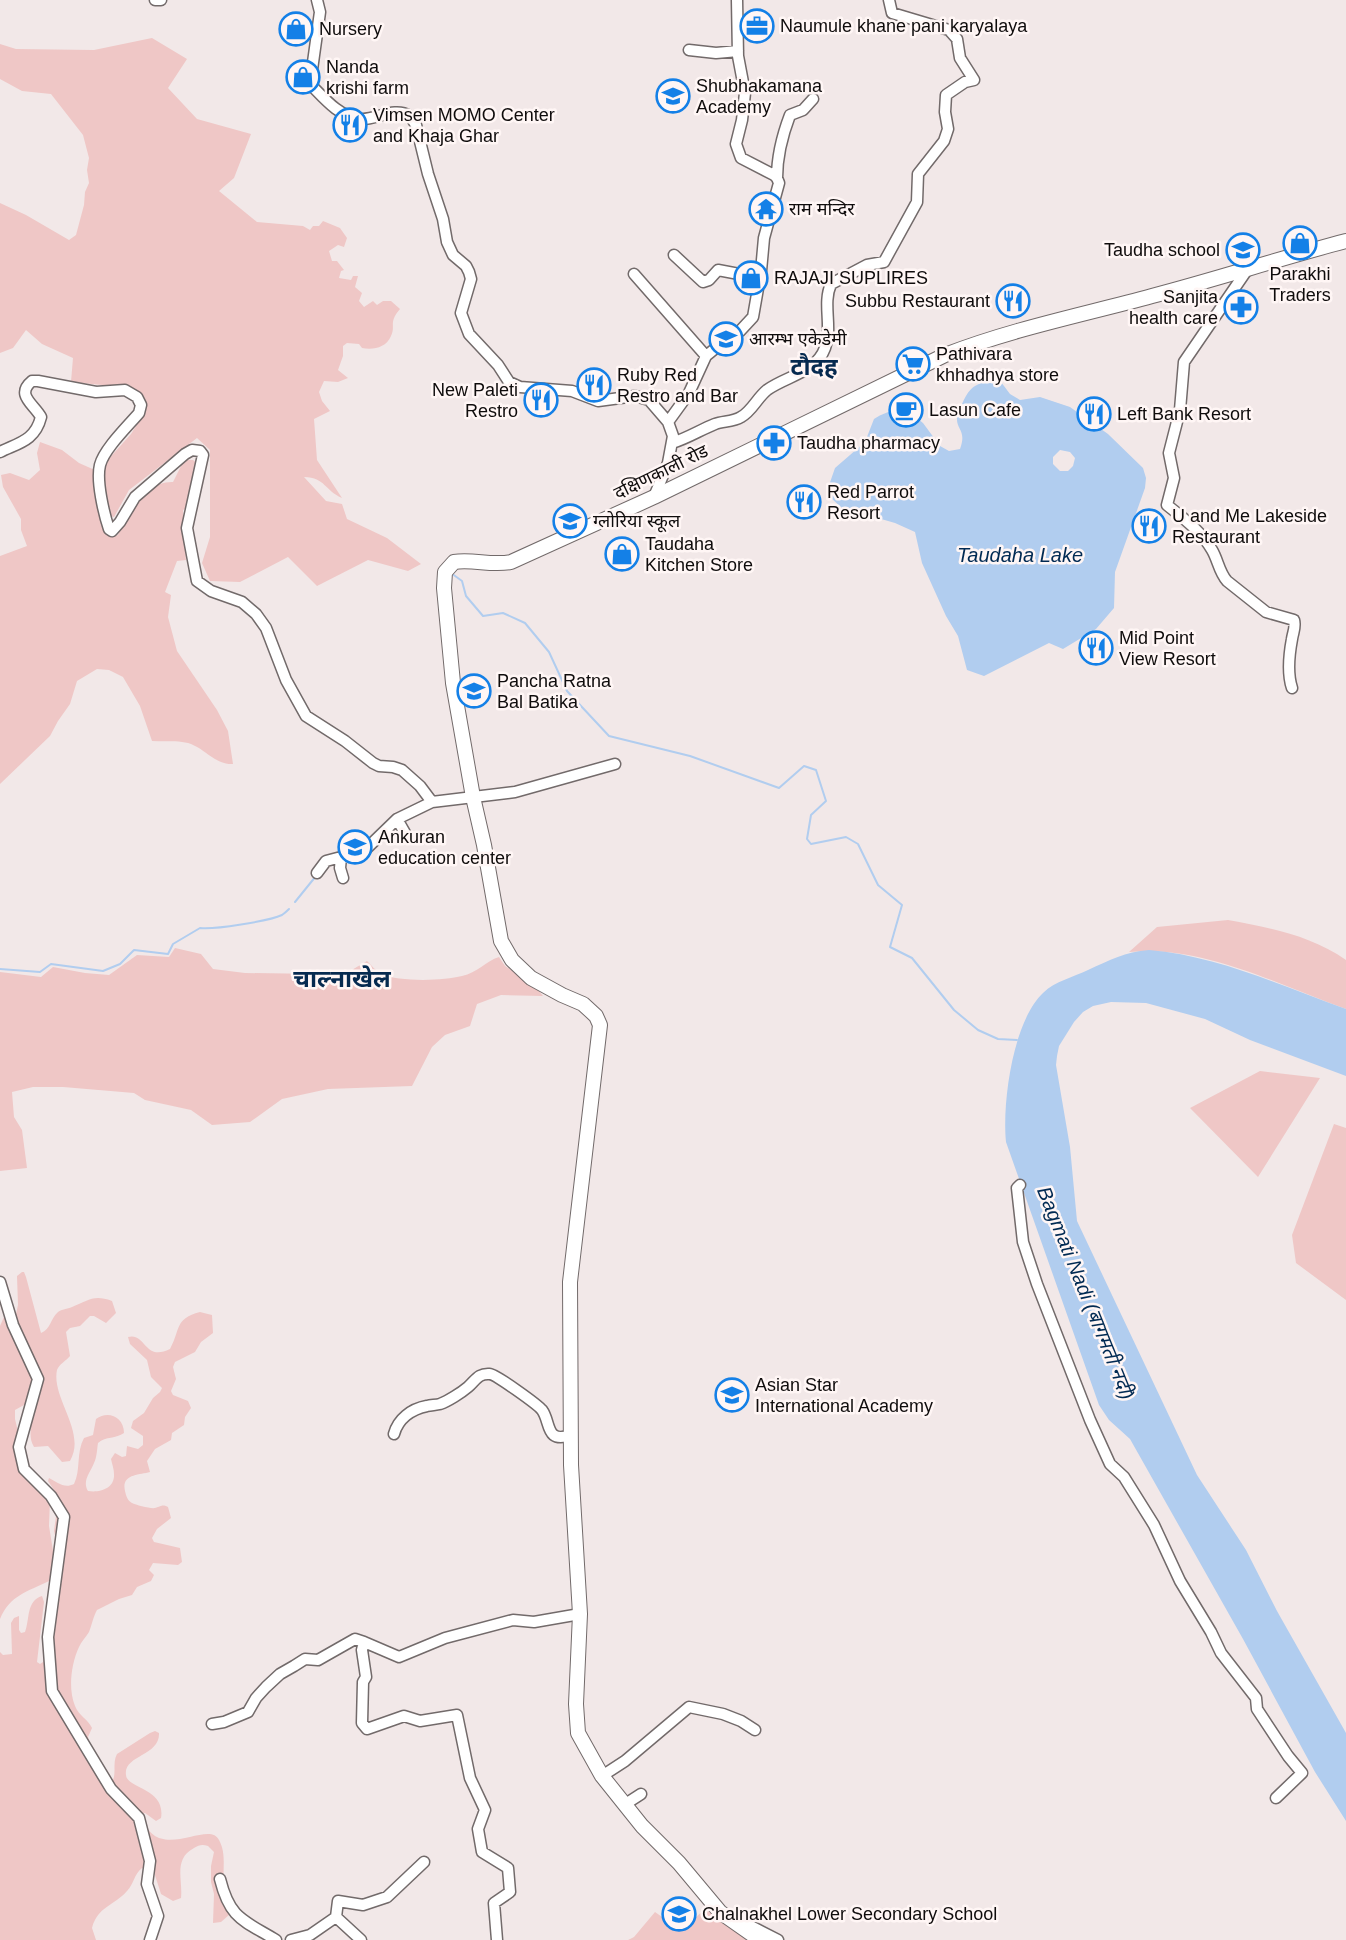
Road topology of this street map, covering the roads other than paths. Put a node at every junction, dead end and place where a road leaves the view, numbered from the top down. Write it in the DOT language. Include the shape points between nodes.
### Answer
graph roads {
  1 [pos="155,0"];
  2 [pos="161,0"];
  3 [pos="317,0"];
  4 [pos="737,0"];
  5 [pos="889,0"];
  6 [pos="689,50"];
  7 [pos="738,51"];
  8 [pos="813,99"];
  9 [pos="777,178"];
  10 [pos="1346,241"];
  11 [pos="674,255"];
  12 [pos="1247,270"];
  13 [pos="634,274"];
  14 [pos="760,278"];
  15 [pos="706,356"];
  16 [pos="668,422"];
  17 [pos="672,443"];
  18 [pos="0,452"];
  19 [pos="654,497"];
  20 [pos="1292,688"];
  21 [pos="615,764"];
  22 [pos="473,797"];
  23 [pos="432,802"];
  24 [pos="340,860"];
  25 [pos="317,873"];
  26 [pos="343,878"];
  27 [pos="1020,1185"];
  28 [pos="0,1282"];
  29 [pos="393,1434"];
  30 [pos="571,1435"];
  31 [pos="580,1614"];
  32 [pos="364,1642"];
  33 [pos="212,1724"];
  34 [pos="755,1730"];
  35 [pos="602,1776"];
  36 [pos="641,1794"];
  37 [pos="1276,1798"];
  38 [pos="624,1805"];
  39 [pos="424,1862"];
  40 [pos="220,1879"];
  41 [pos="720,1912"];
  42 [pos="336,1917"];
  43 [pos="150,1940"];
  44 [pos="276,1940"];
  45 [pos="291,1940"];
  46 [pos="361,1940"];
  47 [pos="497,1940"];
  48 [pos="760,1940"];
  49 [pos="778,1940"];
  1 -- 2 [label="street"];
  3 -- 16 [label="street" via="320,12 310,84 347,116 362,120 399,112 410,116 416,125 447,242 471,279 461,313 469,334 510,382 572,391 598,401 639,396 649,400"];
  4 -- 7 [label="street"];
  5 -- 17 [label="street" via="892,13 949,30 957,39 960,58 974,80 946,94 948,129 944,141 918,174 917,201 885,262 867,265 831,284 826,347 812,367 768,390 744,416"];
  6 -- 7 [label="street"];
  7 -- 9 [label="street" via="745,93 738,151 741,158"];
  8 -- 9 [label="street" via="803,110 790,115 777,158"];
  9 -- 14 [label="street"];
  10 -- 12 [label="main road, दक्षिणकाली रोड"];
  11 -- 14 [label="street" via="706,282 718,270"];
  12 -- 19 [label="main road, दक्षिणकाली रोड" via="981,341"];
  12 -- 20 [label="street" via="1184,362 1180,410 1169,453 1174,478 1167,505 1199,532 1227,581 1266,612 1294,620 1289,661"];
  13 -- 15 [label="street"];
  14 -- 15 [label="street" via="753,317 740,332"];
  15 -- 16 [label="street" via="689,393"];
  16 -- 17 [label="street" via="673,431"];
  17 -- 19 [label="street"];
  18 -- 23 [label="street" via="21,445 39,423 41,417 25,396 32,381 96,392 131,392 141,405 139,413 100,465 109,529 112,531 120,522 135,497 185,454 200,451 203,455 187,528 197,581 211,591 242,602 256,614 306,716 373,764 402,770"];
  19 -- 22 [label="main road, दक्षिणकाली रोड" via="511,562 498,565 465,560 454,562 445,572 453,683"];
  21 -- 22 [label="street" via="515,792"];
  22 -- 23 [label="street"];
  22 -- 30 [label="main road, दक्षिणकाली रोड" via="505,951 531,978 592,1011 600,1025 571,1270"];
  23 -- 24 [label="street" via="364,851"];
  24 -- 25 [label="street" via="326,861"];
  24 -- 26 [label="street"];
  27 -- 37 [label="street" via="1017,1188 1023,1242 1110,1464 1124,1477 1154,1525 1221,1653 1256,1698 1257,1709 1302,1773"];
  28 -- 43 [label="street" via="38,1379 19,1447 24,1469 51,1496 64,1517 48,1637 52,1691 111,1789 139,1818 150,1861 147,1884 158,1916"];
  29 -- 30 [label="street" via="397,1422 411,1412 441,1404 468,1387 475,1377 490,1374 497,1375 537,1406 552,1434 561,1438"];
  30 -- 31 [label="main road, दक्षिणकाली रोड"];
  31 -- 32 [label="street" via="534,1622 513,1620 446,1638 399,1657"];
  31 -- 35 [label="main road, दक्षिणकाली रोड" via="578,1733"];
  32 -- 33 [label="street" via="355,1639 318,1660 305,1659 280,1674 248,1712"];
  32 -- 47 [label="street" via="362,1723 366,1729 404,1716 420,1721 457,1715 470,1778 485,1810 478,1829 482,1852 508,1868 510,1892 494,1903"];
  34 -- 35 [label="street" via="723,1714 689,1707"];
  35 -- 38 [label="main road, दक्षिणकाली रोड"];
  36 -- 38 [label="street"];
  38 -- 41 [label="main road, दक्षिणकाली रोड"];
  39 -- 42 [label="street" via="387,1897 363,1905 338,1900"];
  40 -- 44 [label="street" via="233,1913"];
  41 -- 48 [label="main road, दक्षिणकाली रोड"];
  41 -- 49 [label="street"];
  42 -- 45 [label="street" via="310,1935"];
  42 -- 46 [label="street"];
}
